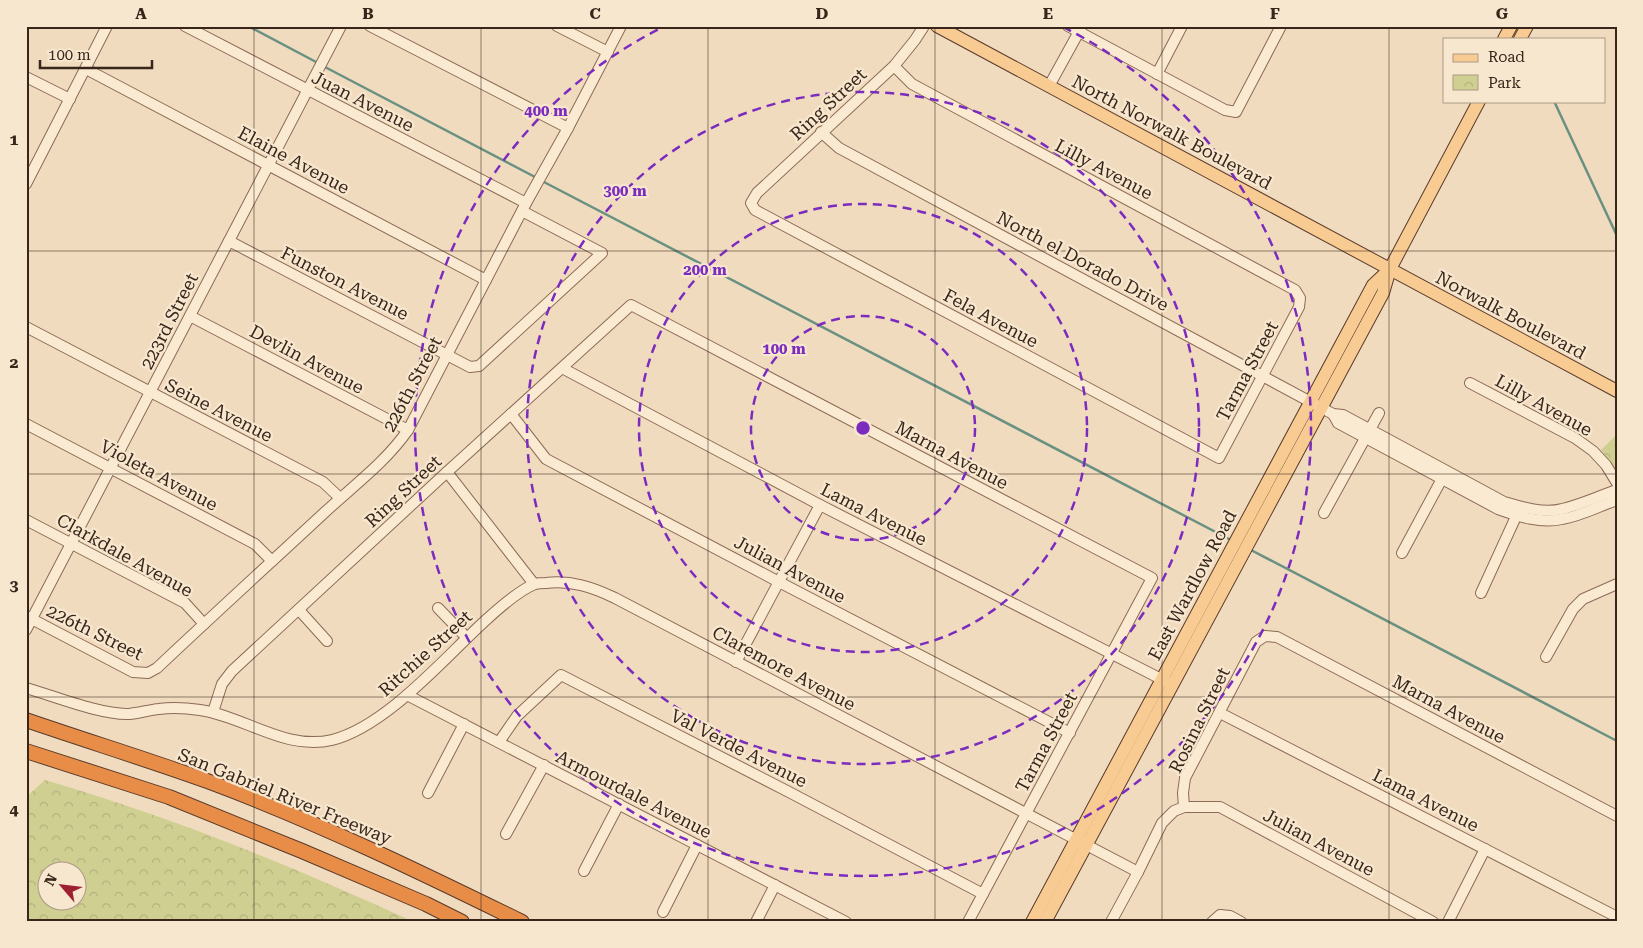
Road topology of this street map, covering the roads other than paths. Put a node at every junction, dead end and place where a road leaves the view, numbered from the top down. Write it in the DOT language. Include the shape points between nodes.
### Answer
graph roads {
  1 [pos="107,26"];
  2 [pos="185,26"];
  3 [pos="341,26"];
  4 [pos="370,26"];
  5 [pos="557,26"];
  6 [pos="621,26"];
  7 [pos="924,26"];
  8 [pos="937,26"];
  9 [pos="1068,26"];
  10 [pos="1182,26"];
  11 [pos="1281,26"];
  12 [pos="1511,26"];
  13 [pos="1527,26"];
  14 [pos="1080,29"];
  15 [pos="1505,38"];
  16 [pos="1521,38"];
  17 [pos="608,52"];
  18 [pos="894,66"];
  19 [pos="86,69"];
  20 [pos="1157,74"];
  21 [pos="26,76"];
  22 [pos="1050,86"];
  23 [pos="308,91"];
  24 [pos="70,99"];
  25 [pos="1478,102"];
  26 [pos="568,128"];
  27 [pos="821,132"];
  28 [pos="269,164"];
  29 [pos="26,184"];
  30 [pos="751,203"];
  31 [pos="524,207"];
  32 [pos="229,241"];
  33 [pos="1390,269"];
  34 [pos="486,280"];
  35 [pos="1300,298"];
  36 [pos="631,305"];
  37 [pos="190,316"];
  38 [pos="26,328"];
  39 [pos="447,354"];
  40 [pos="562,368"];
  41 [pos="1263,376"];
  42 [pos="1470,383"];
  43 [pos="1617,391"];
  44 [pos="150,392"];
  45 [pos="1322,408"];
  46 [pos="1379,412"];
  47 [pos="511,414"];
  48 [pos="26,424"];
  49 [pos="408,430"];
  50 [pos="1367,434"];
  51 [pos="1219,458"];
  52 [pos="111,468"];
  53 [pos="446,472"];
  54 [pos="1444,475"];
  55 [pos="1617,483"];
  56 [pos="1617,490"];
  57 [pos="340,498"];
  58 [pos="1617,500"];
  59 [pos="820,505"];
  60 [pos="1519,511"];
  61 [pos="1569,512"];
  62 [pos="1324,513"];
  63 [pos="26,520"];
  64 [pos="71,544"];
  65 [pos="1402,553"];
  66 [pos="272,561"];
  67 [pos="1152,578"];
  68 [pos="779,582"];
  69 [pos="534,584"];
  70 [pos="1617,584"];
  71 [pos="1481,593"];
  72 [pos="438,608"];
  73 [pos="299,610"];
  74 [pos="29,618"];
  75 [pos="204,624"];
  76 [pos="26,630"];
  77 [pos="1265,636"];
  78 [pos="467,638"];
  79 [pos="327,641"];
  80 [pos="1111,655"];
  81 [pos="1546,657"];
  82 [pos="736,662"];
  83 [pos="1167,682"];
  84 [pos="26,688"];
  85 [pos="407,695"];
  86 [pos="212,712"];
  87 [pos="1220,712"];
  88 [pos="26,720"];
  89 [pos="464,724"];
  90 [pos="1070,733"];
  91 [pos="499,742"];
  92 [pos="26,751"];
  93 [pos="544,765"];
  94 [pos="428,793"];
  95 [pos="619,804"];
  96 [pos="1184,807"];
  97 [pos="1026,813"];
  98 [pos="1617,816"];
  99 [pos="506,834"];
  100 [pos="1081,842"];
  101 [pos="697,845"];
  102 [pos="1485,849"];
  103 [pos="584,871"];
  104 [pos="1138,872"];
  105 [pos="775,885"];
  106 [pos="983,894"];
  107 [pos="663,912"];
  108 [pos="1617,917"];
  109 [pos="1216,918"];
  110 [pos="462,922"];
  111 [pos="522,922"];
  112 [pos="756,922"];
  113 [pos="846,922"];
  114 [pos="968,922"];
  115 [pos="1032,922"];
  116 [pos="1045,922"];
  117 [pos="1111,922"];
  118 [pos="1241,922"];
  119 [pos="1433,922"];
  120 [pos="1448,922"];
  1 -- 19 [label="street"];
  2 -- 23 [label="street, Juan Avenue"];
  3 -- 23 [label="street, 223rd Street"];
  4 -- 26 [label="street"];
  5 -- 17 [label="street"];
  6 -- 17 [label="street, 226th Street"];
  7 -- 18 [label="street, Ring Street"];
  8 -- 22 [label="main road, North Norwalk Boulevard"];
  9 -- 14 [label="street"];
  10 -- 20 [label="street"];
  11 -- 20 [label="street" via="1236,112 1225,110"];
  12 -- 15 [label="main road"];
  13 -- 16 [label="main road"];
  14 -- 20 [label="street"];
  14 -- 22 [label="street"];
  17 -- 26 [label="street, 226th Street"];
  18 -- 27 [label="street, Ring Street"];
  18 -- 35 [label="street, Lilly Avenue" via="912,84 1295,290"];
  19 -- 24 [label="street"];
  19 -- 28 [label="street, Elaine Avenue"];
  21 -- 24 [label="street"];
  22 -- 33 [label="main road, North Norwalk Boulevard"];
  23 -- 28 [label="street, 223rd Street"];
  23 -- 31 [label="street, Juan Avenue"];
  24 -- 29 [label="street"];
  25 -- 33 [label="main road, East Wardlow Road"];
  26 -- 31 [label="street, 226th Street"];
  27 -- 30 [label="street, Ring Street" via="757,193"];
  27 -- 41 [label="street, North el Dorado Drive" via="839,148"];
  28 -- 32 [label="street, 223rd Street"];
  28 -- 34 [label="street, Elaine Avenue"];
  30 -- 51 [label="street, Fela Avenue" via="755,210"];
  31 -- 34 [label="street, 226th Street"];
  31 -- 39 [label="street, Juan Avenue" via="602,253 479,366 470,367"];
  32 -- 37 [label="street, 223rd Street"];
  32 -- 39 [label="street, Funston Avenue"];
  33 -- 43 [label="main road, Norwalk Boulevard"];
  33 -- 45 [label="main road, East Wardlow Road" via="1383,294"];
  34 -- 39 [label="street, 226th Street"];
  35 -- 41 [label="street, Tarma Street" via="1299,307"];
  36 -- 40 [label="street, Ring Street"];
  36 -- 67 [label="street, Marna Avenue"];
  37 -- 44 [label="street, 223rd Street"];
  37 -- 49 [label="street, Devlin Avenue"];
  38 -- 44 [label="street, Seine Avenue"];
  39 -- 49 [label="street, 226th Street"];
  40 -- 47 [label="street, Ring Street"];
  40 -- 59 [label="street, Lama Avenue"];
  41 -- 45 [label="street, North el Dorado Drive"];
  41 -- 51 [label="street, Tarma Street"];
  42 -- 55 [label="street, Lilly Avenue" via="1574,438 1606,465"];
  44 -- 52 [label="street, 223rd Street"];
  44 -- 57 [label="street, Seine Avenue" via="323,482"];
  45 -- 50 [label="street, North el Dorado Drive" via="1338,423"];
  45 -- 83 [label="main road, East Wardlow Road" via="1252,524"];
  46 -- 50 [label="street"];
  47 -- 53 [label="street, Ring Street"];
  47 -- 68 [label="street, Julian Avenue" via="546,459"];
  48 -- 52 [label="street, Violeta Avenue"];
  49 -- 57 [label="street, 226th Street" via="387,457"];
  50 -- 54 [label="street, North el Dorado Drive"];
  50 -- 62 [label="street"];
  52 -- 64 [label="street, 223rd Street"];
  52 -- 66 [label="street, Violeta Avenue" via="255,544"];
  53 -- 69 [label="street"];
  53 -- 73 [label="street, Ring Street"];
  54 -- 60 [label="street, North el Dorado Drive" via="1498,509"];
  54 -- 65 [label="street"];
  56 -- 61 [label="street, North el Dorado Drive"];
  57 -- 66 [label="street, 226th Street"];
  58 -- 61 [label="street, North el Dorado Drive"];
  59 -- 68 [label="street"];
  59 -- 80 [label="street, Lama Avenue"];
  60 -- 61 [label="street, North el Dorado Drive" via="1532,520 1560,520"];
  60 -- 71 [label="street"];
  63 -- 64 [label="street, Clarkdale Avenue"];
  64 -- 74 [label="street, 223rd Street"];
  64 -- 75 [label="street, Clarkdale Avenue" via="185,603"];
  66 -- 75 [label="street, 226th Street"];
  67 -- 80 [label="street, Tarma Street"];
  68 -- 82 [label="street"];
  68 -- 90 [label="street, Julian Avenue"];
  69 -- 78 [label="street, Ritchie Street" via="505,602"];
  69 -- 82 [label="street, Claremore Avenue" via="556,582 596,588"];
  70 -- 81 [label="street" via="1583,599 1572,609"];
  72 -- 78 [label="street"];
  73 -- 79 [label="street"];
  73 -- 86 [label="street, Ring Street" via="232,671 222,684"];
  74 -- 75 [label="street, 226th Street" via="140,674 157,668"];
  74 -- 76 [label="street, 223rd Street"];
  77 -- 87 [label="street, Rosina Street" via="1256,642"];
  77 -- 98 [label="street, Marna Avenue" via="1277,638"];
  78 -- 85 [label="street, Ritchie Street"];
  80 -- 83 [label="street, Lama Avenue"];
  80 -- 90 [label="street, Tarma Street"];
  82 -- 97 [label="street, Claremore Avenue"];
  83 -- 100 [label="main road, East Wardlow Road"];
  84 -- 86 [label="street, Ritchie Street" via="100,710 128,714 160,708"];
  85 -- 86 [label="street, Ritchie Street" via="366,726 325,741 286,738"];
  85 -- 89 [label="street, Armourdale Avenue"];
  87 -- 96 [label="street, Rosina Street" via="1185,778"];
  87 -- 102 [label="street, Lama Avenue"];
  88 -- 111 [label="highway, San Gabriel River Freeway" via="228,789 323,828"];
  89 -- 91 [label="street, Armourdale Avenue"];
  89 -- 94 [label="street"];
  90 -- 97 [label="street, Tarma Street"];
  91 -- 93 [label="street, Armourdale Avenue"];
  91 -- 106 [label="street, Val Verde Avenue" via="517,716 560,675"];
  92 -- 110 [label="highway" via="169,797"];
  93 -- 95 [label="street, Armourdale Avenue"];
  93 -- 99 [label="street"];
  95 -- 101 [label="street, Armourdale Avenue"];
  95 -- 103 [label="street"];
  96 -- 104 [label="street" via="1162,823"];
  96 -- 119 [label="street, Julian Avenue" via="1220,808"];
  97 -- 100 [label="street, Claremore Avenue"];
  97 -- 106 [label="street, Tarma Street"];
  100 -- 104 [label="street, Claremore Avenue"];
  100 -- 115 [label="main road, East Wardlow Road"];
  100 -- 116 [label="main road, East Wardlow Road"];
  101 -- 105 [label="street, Armourdale Avenue"];
  101 -- 107 [label="street"];
  102 -- 108 [label="street, Lama Avenue"];
  102 -- 120 [label="street"];
  104 -- 117 [label="street"];
  105 -- 112 [label="street"];
  105 -- 113 [label="street, Armourdale Avenue"];
  106 -- 114 [label="street, Tarma Street"];
  109 -- 118 [label="street" via="1230,916"];
}
